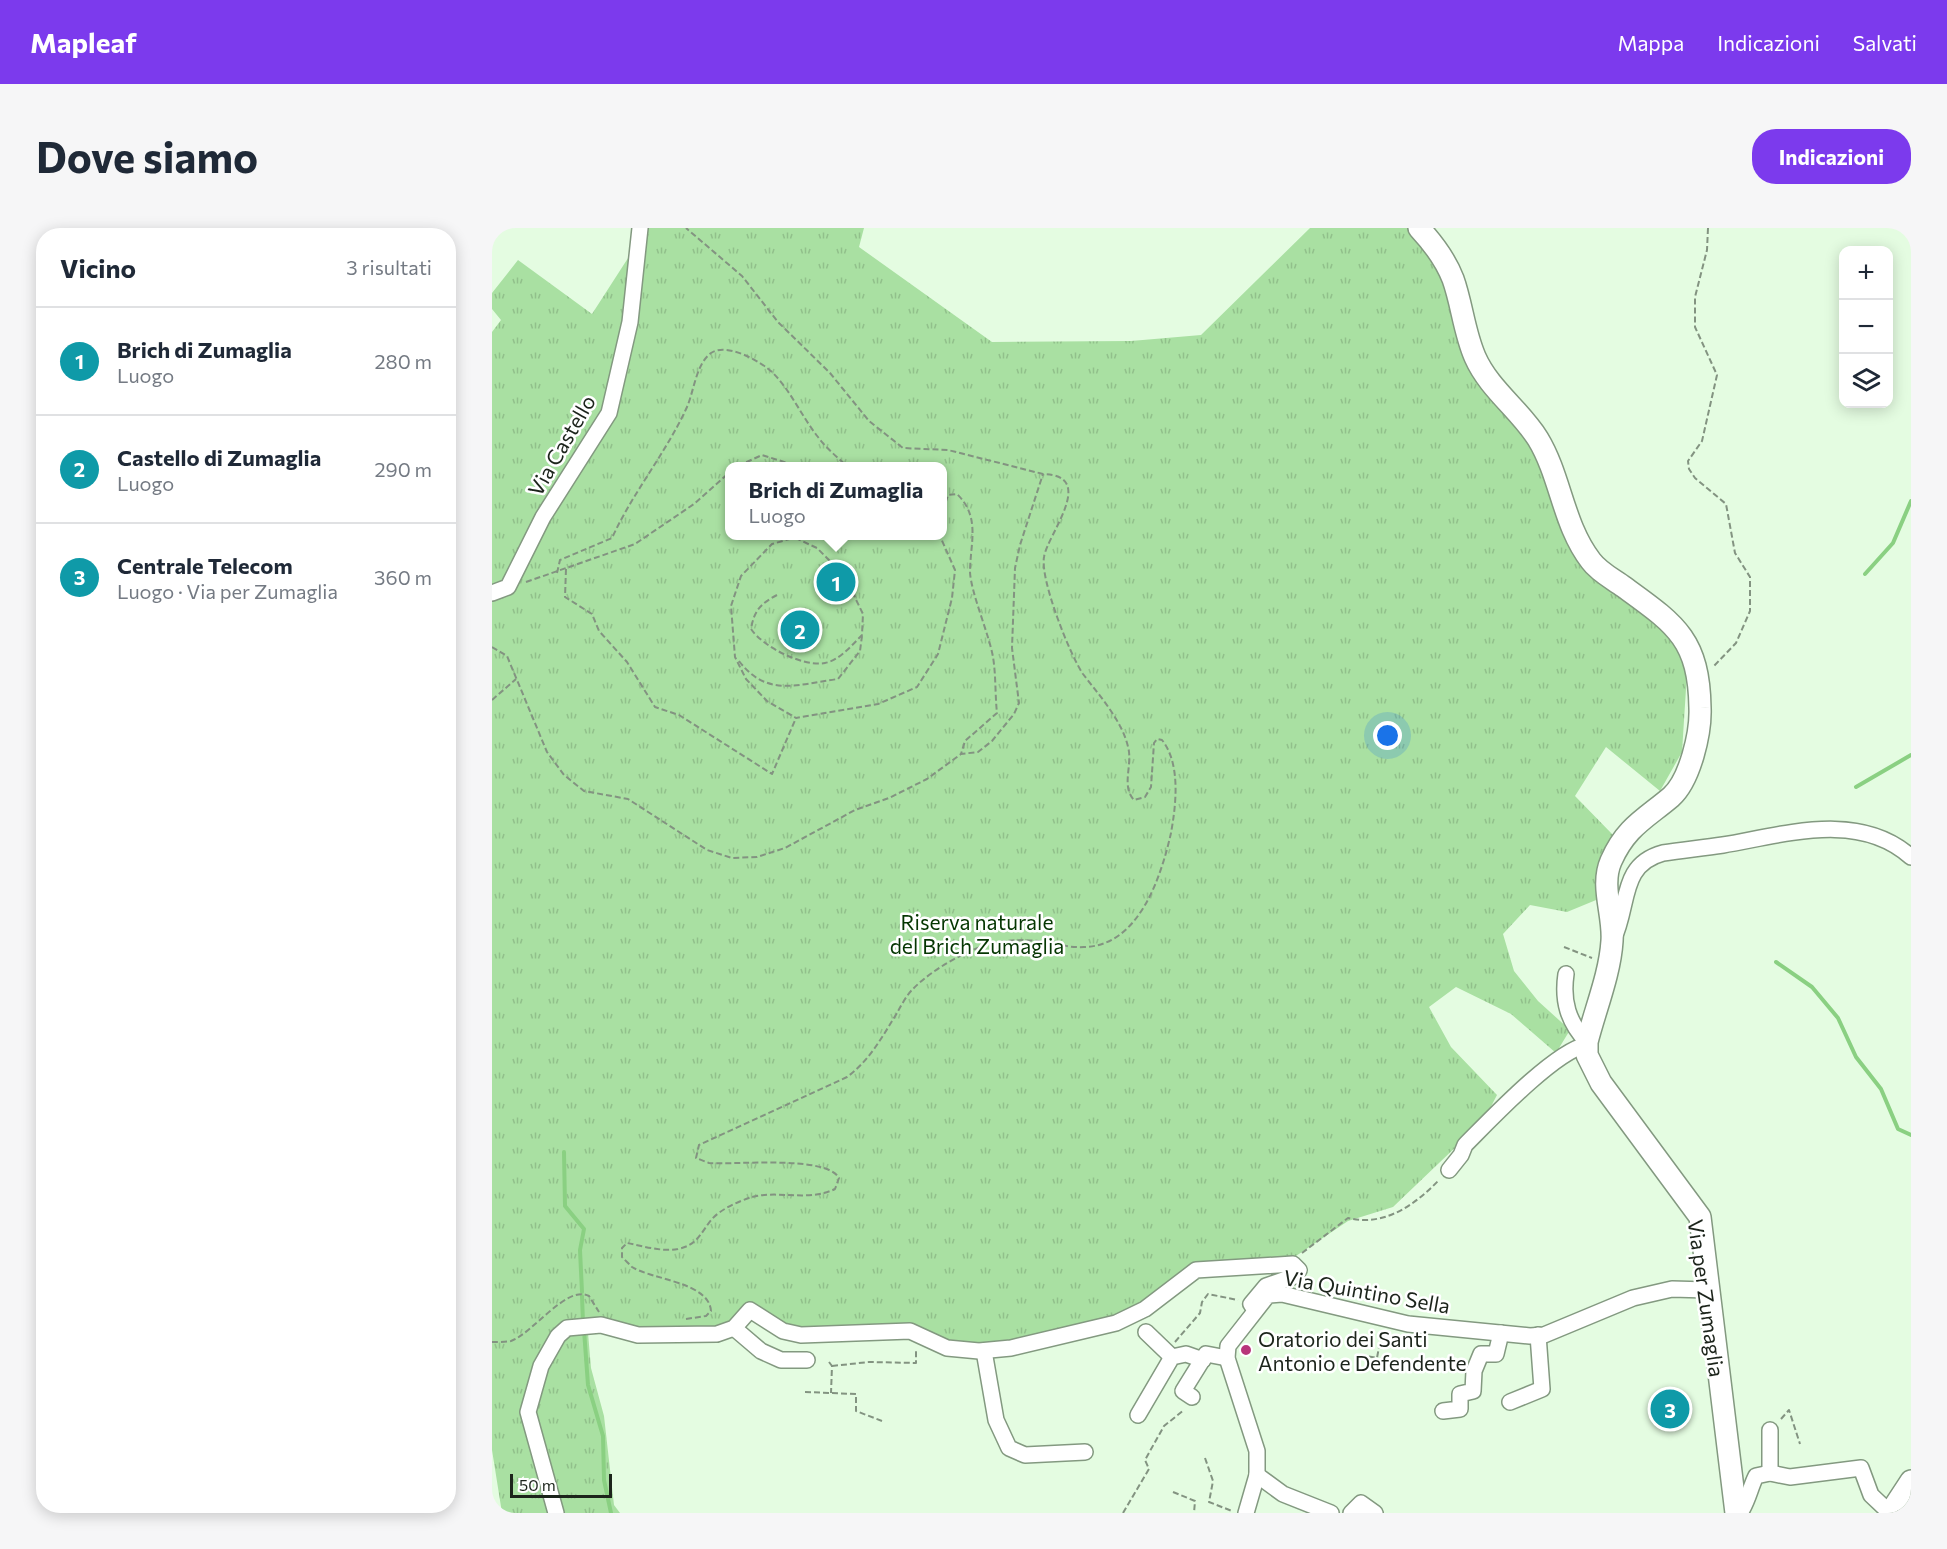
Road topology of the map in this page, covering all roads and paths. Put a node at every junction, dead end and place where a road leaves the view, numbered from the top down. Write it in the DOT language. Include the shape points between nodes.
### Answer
graph roads {
  1 [pos="640,228"];
  2 [pos="686,228"];
  3 [pos="1419,228"];
  4 [pos="1708,228"];
  5 [pos="747,462"];
  6 [pos="784,462"];
  7 [pos="843,462"];
  8 [pos="1043,474"];
  9 [pos="725,476"];
  10 [pos="948,495"];
  11 [pos="790,540"];
  12 [pos="798,540"];
  13 [pos="942,540"];
  14 [pos="566,570"];
  15 [pos="557,573"];
  16 [pos="508,587"];
  17 [pos="492,593"];
  18 [pos="777,595"];
  19 [pos="862,635"];
  20 [pos="492,647"];
  21 [pos="735,657"];
  22 [pos="516,679"];
  23 [pos="1698,682"];
  24 [pos="492,700"];
  25 [pos="796,718"];
  26 [pos="961,754"];
  27 [pos="1911,857"];
  28 [pos="1564,947"];
  29 [pos="1610,952"];
  30 [pos="1566,975"];
  31 [pos="1587,1044"];
  32 [pos="1449,1170"];
  33 [pos="1293,1264"];
  34 [pos="1707,1290"];
  35 [pos="1253,1307"];
  36 [pos="682,1320"];
  37 [pos="604,1326"];
  38 [pos="734,1328"];
  39 [pos="1146,1332"];
  40 [pos="915,1333"];
  41 [pos="1184,1333"];
  42 [pos="1501,1333"];
  43 [pos="1538,1335"];
  44 [pos="492,1342"];
  45 [pos="1379,1347"];
  46 [pos="984,1351"];
  47 [pos="1360,1355"];
  48 [pos="1172,1357"];
  49 [pos="1227,1358"];
  50 [pos="807,1360"];
  51 [pos="1203,1360"];
  52 [pos="829,1362"];
  53 [pos="832,1366"];
  54 [pos="805,1392"];
  55 [pos="831,1393"];
  56 [pos="1192,1397"];
  57 [pos="1510,1402"];
  58 [pos="1443,1412"];
  59 [pos="1138,1415"];
  60 [pos="882,1421"];
  61 [pos="1770,1430"];
  62 [pos="1800,1444"];
  63 [pos="1085,1452"];
  64 [pos="1205,1458"];
  65 [pos="1770,1473"];
  66 [pos="1257,1475"];
  67 [pos="1911,1481"];
  68 [pos="1173,1492"];
  69 [pos="556,1513"];
  70 [pos="1123,1513"];
  71 [pos="1194,1513"];
  72 [pos="1238,1513"];
  73 [pos="1246,1513"];
  74 [pos="1331,1513"];
  75 [pos="1350,1513"];
  76 [pos="1375,1513"];
  77 [pos="1738,1513"];
  78 [pos="1890,1513"];
  1 -- 16 [label="street, Via Castello" via="630,322 609,413 543,517"];
  2 -- 8 [label="path" via="742,276 778,322 830,373 869,421 903,448 948,450"];
  3 -- 23 [label="street" via="1452,278 1481,370 1537,438 1550,462 1570,525 1590,560 1670,621 1683,637"];
  4 -- 23 [label="path" via="1707,250 1695,297 1695,327 1717,375 1702,441 1688,461 1695,478 1726,504 1735,553 1750,577 1750,611 1736,643"];
  5 -- 6 [label="path" via="762,455"];
  7 -- 15 [label="path" via="819,438 773,373 756,361 723,349 711,353 675,433 625,510 612,538 560,560"];
  8 -- 26 [label="path" via="1015,568 1012,648 1019,703 992,741 978,752"];
  8 -- 36 [label="path" via="1055,474 1062,480 1069,501 1044,557 1050,594 1083,673 1121,728 1129,751 1127,786 1134,800 1145,797 1151,786 1154,743 1162,740 1168,748 1175,777 1175,812 1161,872 1134,923 1113,940 1082,948 1020,939 996,942 960,956 911,991 873,1052 847,1077 699,1145 696,1158 709,1163 825,1166 839,1178 835,1189 821,1196 754,1197 733,1205 717,1214 686,1247 662,1250 627,1243 622,1248 622,1257 633,1267 703,1294 711,1304 706,1316"];
  9 -- 14 [label="path" via="694,504 635,544"];
  10 -- 26 [label="path" via="957,494 964,501 971,518 974,538 970,574 993,660 997,713 965,741"];
  11 -- 21 [label="path" via="772,544 741,576 731,606"];
  12 -- 19 [label="path" via="818,548 844,575 863,614"];
  13 -- 25 [label="path" via="955,570 952,598 938,654 917,687 878,704"];
  14 -- 15 [label="path"];
  14 -- 25 [label="path" via="565,597 592,614 598,631 627,662 655,707 679,715 772,774"];
  15 -- 16 [label="path"];
  16 -- 17 [label="street"];
  18 -- 19 [label="path" via="763,602 754,614 751,629 761,640 795,659 825,663 841,655"];
  19 -- 21 [label="path" via="860,651 838,679 777,687 749,675"];
  20 -- 22 [label="path" via="507,656"];
  21 -- 25 [label="path" via="746,680 766,701"];
  22 -- 24 [label="path"];
  22 -- 26 [label="path" via="547,752 564,775 584,791 628,799 707,850 732,858 757,857 785,848 855,810 927,779"];
  23 -- 29 [label="street" via="1700,711 1687,771 1673,795 1644,816 1620,843 1609,864"];
  27 -- 29 [label="street" via="1902,849 1864,835 1820,828 1653,856 1633,871 1622,922"];
  28 -- 29 [label="path"];
  29 -- 31 [label="street"];
  30 -- 31 [label="street" via="1563,997 1578,1033"];
  31 -- 32 [label="street" via="1556,1062 1512,1100 1465,1145"];
  31 -- 34 [label="street, Via per Zumaglia" via="1587,1055 1602,1083 1700,1217"];
  32 -- 33 [label="path" via="1419,1201 1387,1217 1360,1221 1348,1218 1317,1239"];
  33 -- 35 [label="street" via="1299,1270 1295,1276 1266,1286"];
  33 -- 46 [label="street" via="1196,1270 1145,1309 1116,1323"];
  34 -- 43 [label="street, Via Quintino Sella" via="1672,1288 1633,1298"];
  34 -- 77 [label="street, Via per Zumaglia"];
  35 -- 41 [label="path" via="1233,1298 1208,1294 1200,1313"];
  35 -- 42 [label="street, Via Quintino Sella" via="1268,1295 1282,1294 1408,1324"];
  35 -- 49 [label="street, Via Quintino Sella" via="1228,1346"];
  37 -- 38 [label="street" via="638,1335 717,1334"];
  37 -- 44 [label="path" via="591,1298 580,1294 566,1299 512,1341"];
  37 -- 69 [label="street" via="567,1328 558,1336 541,1366 528,1412"];
  38 -- 40 [label="street" via="750,1310 783,1331 801,1335"];
  38 -- 50 [label="street" via="761,1351 781,1360"];
  39 -- 48 [label="street"];
  40 -- 46 [label="street" via="947,1348"];
  40 -- 53 [label="path" via="916,1363"];
  42 -- 43 [label="street, Via Quintino Sella"];
  42 -- 58 [label="street" via="1496,1354 1481,1354 1474,1371 1473,1391 1460,1394 1460,1409"];
  43 -- 57 [label="street" via="1542,1389"];
  45 -- 47 [label="path" via="1377,1358"];
  46 -- 63 [label="street" via="996,1420 1009,1448 1025,1455"];
  48 -- 51 [label="street" via="1186,1354"];
  48 -- 59 [label="street"];
  49 -- 51 [label="street" via="1206,1354"];
  49 -- 66 [label="street" via="1257,1451"];
  51 -- 56 [label="street" via="1183,1391"];
  52 -- 53 [label="path"];
  53 -- 55 [label="path"];
  54 -- 55 [label="path"];
  55 -- 60 [label="path" via="856,1394 856,1411"];
  56 -- 70 [label="path" via="1177,1418 1164,1426 1145,1460 1149,1469"];
  61 -- 62 [label="path" via="1789,1410"];
  61 -- 65 [label="street"];
  64 -- 72 [label="path" via="1213,1481 1209,1502"];
  65 -- 77 [label="street" via="1756,1476 1749,1499"];
  65 -- 78 [label="street" via="1790,1477 1861,1468 1871,1495"];
  66 -- 73 [label="street"];
  66 -- 74 [label="street" via="1283,1494"];
  67 -- 78 [label="street"];
  68 -- 71 [label="path" via="1195,1501"];
  75 -- 76 [label="street" via="1361,1503"];
}
